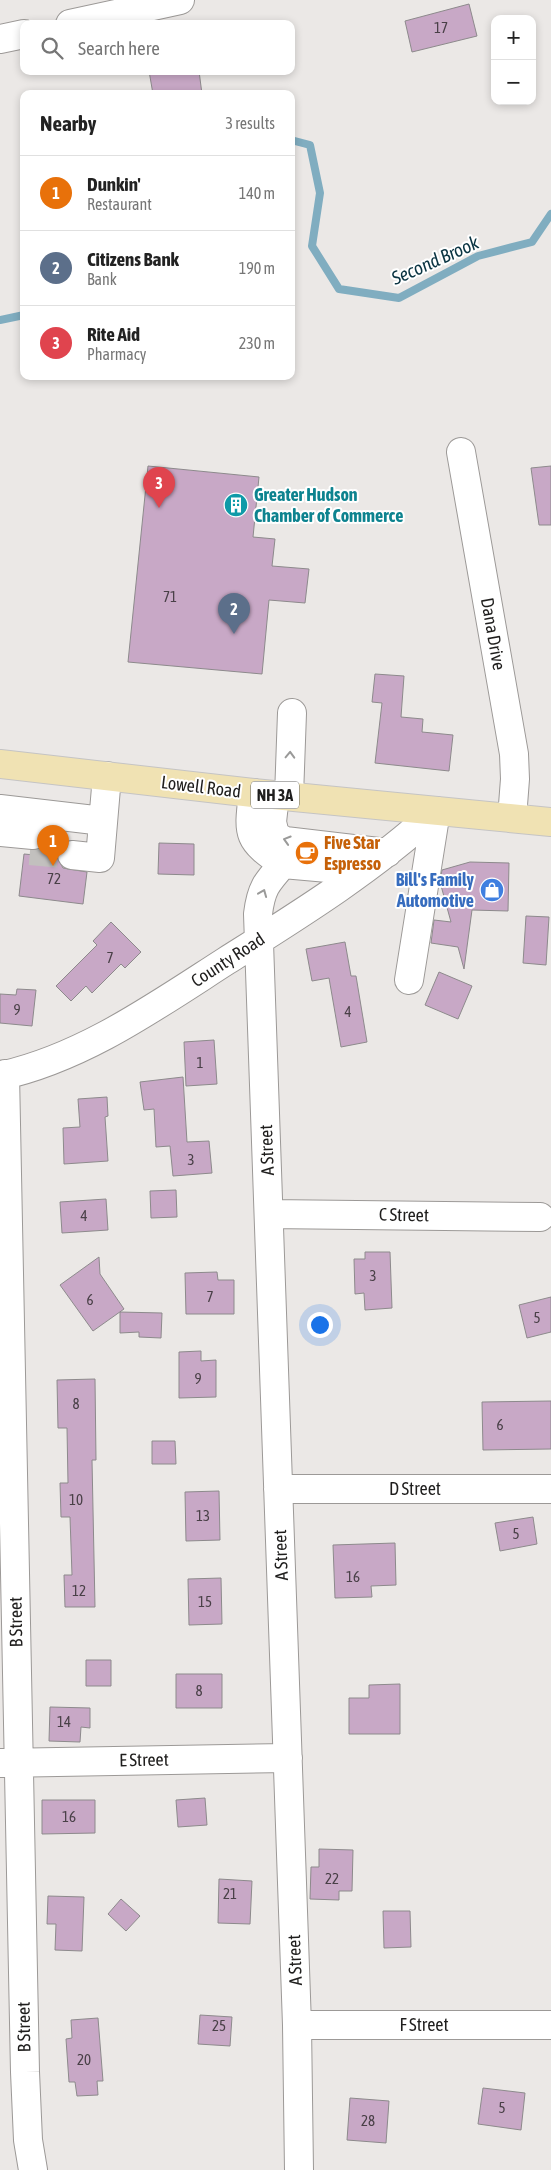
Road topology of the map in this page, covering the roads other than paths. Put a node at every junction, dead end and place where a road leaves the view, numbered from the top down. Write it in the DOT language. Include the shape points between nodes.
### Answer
graph roads {
  1 [pos="180,0"];
  2 [pos="145,4"];
  3 [pos="85,20"];
  4 [pos="20,35"];
  5 [pos="0,39"];
  6 [pos="461,452"];
  7 [pos="292,713"];
  8 [pos="0,764"];
  9 [pos="107,776"];
  10 [pos="272,795"];
  11 [pos="0,809"];
  12 [pos="436,811"];
  13 [pos="512,818"];
  14 [pos="551,822"];
  15 [pos="0,832"];
  16 [pos="102,832"];
  17 [pos="0,848"];
  18 [pos="73,848"];
  19 [pos="387,853"];
  20 [pos="284,864"];
  21 [pos="362,871"];
  22 [pos="259,940"];
  23 [pos="409,980"];
  24 [pos="3,1075"];
  25 [pos="269,1214"];
  26 [pos="540,1217"];
  27 [pos="551,1488"];
  28 [pos="278,1489"];
  29 [pos="288,1758"];
  30 [pos="9,1762"];
  31 [pos="297,2025"];
  32 [pos="551,2025"];
  33 [pos="33,2170"];
  34 [pos="299,2170"];
  1 -- 2 [label="street"];
  2 -- 3 [label="street"];
  4 -- 5 [label="street"];
  6 -- 13 [label="street, Dana Drive" via="514,754"];
  10 -- 7 [label="street, one-way"];
  8 -- 9 [label="main road, Lowell Road / NH 3A"];
  9 -- 10 [label="main road, Lowell Road / NH 3A"];
  9 -- 16 [label="street"];
  10 -- 12 [label="main road, Lowell Road / NH 3A"];
  19 -- 10 [label="street, one-way" via="285,841 275,835"];
  10 -- 20 [label="street" via="249,825 254,841"];
  11 -- 16 [label="street"];
  12 -- 13 [label="main road, Lowell Road / NH 3A"];
  12 -- 19 [label="street, County Road"];
  12 -- 23 [label="street"];
  13 -- 14 [label="main road, Lowell Road / NH 3A"];
  15 -- 17 [label="street" via="31,843"];
  16 -- 18 [label="street" via="100,858"];
  19 -- 21 [label="street, County Road"];
  20 -- 21 [label="street"];
  22 -- 20 [label="street, A Street, one-way" via="260,894"];
  21 -- 22 [label="street, County Road"];
  22 -- 24 [label="street, County Road" via="116,1030 58,1057"];
  22 -- 25 [label="street, A Street"];
  24 -- 30 [label="street, B Street"];
  25 -- 26 [label="street, C Street"];
  25 -- 28 [label="street, A Street"];
  27 -- 28 [label="street, D Street"];
  28 -- 29 [label="street, A Street"];
  29 -- 30 [label="street, E Street"];
  29 -- 31 [label="street, A Street"];
  30 -- 33 [label="street, B Street" via="28,2140"];
  31 -- 32 [label="street, F Street"];
  31 -- 34 [label="street, A Street"];
}
